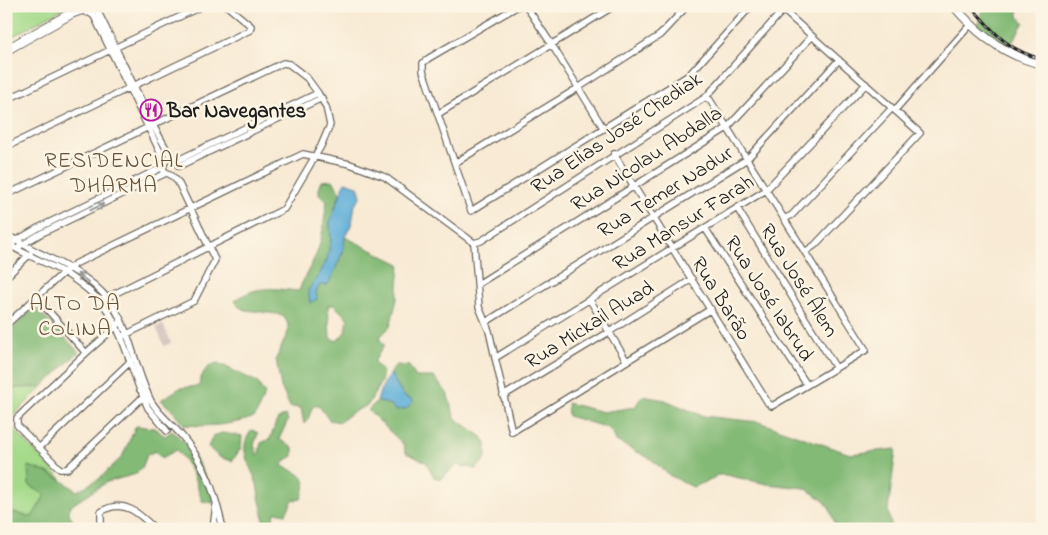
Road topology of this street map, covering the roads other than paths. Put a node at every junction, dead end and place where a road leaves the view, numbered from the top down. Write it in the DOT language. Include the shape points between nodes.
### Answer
graph roads {
  1 [pos="71,6"];
  2 [pos="98,6"];
  3 [pos="202,6"];
  4 [pos="227,6"];
  5 [pos="518,6"];
  6 [pos="526,6"];
  7 [pos="614,6"];
  8 [pos="686,6"];
  9 [pos="751,6"];
  10 [pos="954,6"];
  11 [pos="84,8"];
  12 [pos="970,25"];
  13 [pos="812,36"];
  14 [pos="6,44"];
  15 [pos="552,45"];
  16 [pos="113,48"];
  17 [pos="6,50"];
  18 [pos="839,60"];
  19 [pos="1042,64"];
  20 [pos="866,84"];
  21 [pos="132,87"];
  22 [pos="578,88"];
  23 [pos="320,95"];
  24 [pos="706,97"];
  25 [pos="6,100"];
  26 [pos="893,109"];
  27 [pos="438,114"];
  28 [pos="150,126"];
  29 [pos="727,128"];
  30 [pos="604,129"];
  31 [pos="6,147"];
  32 [pos="614,154"];
  33 [pos="314,156"];
  34 [pos="747,159"];
  35 [pos="455,163"];
  36 [pos="176,164"];
  37 [pos="166,169"];
  38 [pos="178,182"];
  39 [pos="635,187"];
  40 [pos="766,190"];
  41 [pos="6,195"];
  42 [pos="191,208"];
  43 [pos="737,208"];
  44 [pos="654,218"];
  45 [pos="784,219"];
  46 [pos="705,228"];
  47 [pos="6,234"];
  48 [pos="16,241"];
  49 [pos="474,243"];
  50 [pos="8,244"];
  51 [pos="22,244"];
  52 [pos="209,247"];
  53 [pos="673,248"];
  54 [pos="16,249"];
  55 [pos="33,251"];
  56 [pos="805,252"];
  57 [pos="28,256"];
  58 [pos="70,267"];
  59 [pos="63,272"];
  60 [pos="6,277"];
  61 [pos="692,279"];
  62 [pos="478,284"];
  63 [pos="106,296"];
  64 [pos="36,297"];
  65 [pos="590,300"];
  66 [pos="100,301"];
  67 [pos="711,309"];
  68 [pos="486,322"];
  69 [pos="119,323"];
  70 [pos="6,325"];
  71 [pos="609,332"];
  72 [pos="124,335"];
  73 [pos="86,352"];
  74 [pos="135,357"];
  75 [pos="495,358"];
  76 [pos="626,360"];
  77 [pos="130,362"];
  78 [pos="836,368"];
  79 [pos="807,386"];
  80 [pos="143,393"];
  81 [pos="503,396"];
  82 [pos="167,431"];
  83 [pos="39,448"];
  84 [pos="216,500"];
  85 [pos="101,526"];
  86 [pos="155,529"];
  87 [pos="212,529"];
  88 [pos="223,529"];
  1 -- 14 [label="main road"];
  2 -- 11 [label="main road"];
  2 -- 16 [label="street"];
  3 -- 16 [label="street"];
  4 -- 21 [label="street" via="251,26 250,30"];
  5 -- 27 [label="street" via="423,63"];
  6 -- 15 [label="street"];
  7 -- 15 [label="street"];
  8 -- 22 [label="street" via="660,35"];
  9 -- 30 [label="street" via="689,75"];
  10 -- 12 [label="street"];
  11 -- 16 [label="street" via="94,16"];
  11 -- 17 [label="main road"];
  12 -- 19 [label="street" via="995,45 1030,62"];
  12 -- 26 [label="street"];
  13 -- 18 [label="street"];
  13 -- 24 [label="street, Rua Elias José Chediak" via="783,10"];
  13 -- 29 [label="street, Rua Nicolau Abdalla"];
  15 -- 22 [label="street"];
  15 -- 27 [label="street"];
  16 -- 21 [label="street"];
  16 -- 25 [label="street"];
  18 -- 20 [label="street"];
  18 -- 34 [label="street, Rua Temer Nadur"];
  20 -- 26 [label="street"];
  20 -- 40 [label="street, Rua Mansur Farah"];
  21 -- 28 [label="street"];
  21 -- 31 [label="street"];
  22 -- 30 [label="street"];
  22 -- 35 [label="street"];
  23 -- 28 [label="street" via="307,78 286,62"];
  23 -- 33 [label="street" via="330,125"];
  23 -- 36 [label="street"];
  24 -- 29 [label="street"];
  24 -- 32 [label="street, Rua Elias José Chediak"];
  26 -- 45 [label="street" via="792,216"];
  26 -- 56 [label="street" via="920,133"];
  27 -- 35 [label="street"];
  28 -- 36 [label="street"];
  28 -- 37 [label="street"];
  28 -- 41 [label="street"];
  29 -- 34 [label="street"];
  29 -- 39 [label="street, Rua Nicolau Abdalla"];
  30 -- 35 [label="street" via="471,211"];
  32 -- 39 [label="street, Rua Barão"];
  32 -- 49 [label="street, Rua Elias José Chediak"];
  33 -- 42 [label="street" via="303,154"];
  33 -- 49 [label="street" via="350,164 385,177"];
  33 -- 52 [label="street" via="284,209"];
  34 -- 40 [label="street"];
  34 -- 44 [label="street, Rua Temer Nadur"];
  36 -- 37 [label="street"];
  36 -- 37 [label="street"];
  36 -- 38 [label="street"];
  37 -- 38 [label="street"];
  37 -- 48 [label="street"];
  51 -- 37 [label="street, one-way"];
  38 -- 42 [label="street"];
  39 -- 44 [label="street, Rua Barão"];
  39 -- 62 [label="street, Rua Nicolau Abdalla"];
  40 -- 43 [label="street, Rua Mansur Farah"];
  40 -- 45 [label="street"];
  42 -- 52 [label="street"];
  42 -- 58 [label="street"];
  43 -- 46 [label="street, Rua Mansur Farah"];
  43 -- 78 [label="street, Rua José Álem"];
  44 -- 53 [label="street, Rua Barão"];
  44 -- 68 [label="street, Rua Temer Nadur"];
  45 -- 56 [label="street"];
  46 -- 53 [label="street, Rua Mansur Farah"];
  46 -- 79 [label="street, Rua José Iabrud"];
  47 -- 48 [label="street"];
  48 -- 50 [label="street"];
  48 -- 51 [label="street"];
  49 -- 62 [label="street"];
  50 -- 54 [label="street"];
  51 -- 54 [label="street"];
  51 -- 55 [label="street"];
  52 -- 63 [label="street"];
  52 -- 72 [label="street" via="214,260 194,301"];
  53 -- 61 [label="street, Rua Barão"];
  53 -- 65 [label="street, Rua Mansur Farah"];
  54 -- 57 [label="street"];
  55 -- 57 [label="street"];
  55 -- 58 [label="street"];
  56 -- 78 [label="street" via="866,350"];
  57 -- 59 [label="street"];
  57 -- 60 [label="street"];
  58 -- 59 [label="street"];
  63 -- 58 [label="street, one-way"];
  59 -- 64 [label="street"];
  59 -- 66 [label="street"];
  61 -- 67 [label="street, Rua Barão"];
  61 -- 71 [label="street, Rua Mickail Auad"];
  62 -- 68 [label="street" via="479,307"];
  63 -- 66 [label="street"];
  63 -- 69 [label="street"];
  64 -- 70 [label="street"];
  64 -- 73 [label="street"];
  65 -- 71 [label="street"];
  65 -- 75 [label="street, Rua Mansur Farah"];
  66 -- 69 [label="street"];
  67 -- 76 [label="street"];
  67 -- 79 [label="street, Rua Barão" via="768,403 772,406"];
  68 -- 75 [label="street"];
  69 -- 72 [label="street"];
  69 -- 73 [label="street"];
  71 -- 76 [label="street"];
  71 -- 81 [label="street, Rua Mickail Auad"];
  72 -- 74 [label="street"];
  72 -- 77 [label="street"];
  73 -- 83 [label="street" via="16,422"];
  74 -- 77 [label="street"];
  74 -- 80 [label="street"];
  75 -- 81 [label="street"];
  76 -- 81 [label="street" via="512,432"];
  77 -- 80 [label="street"];
  77 -- 83 [label="street"];
  78 -- 79 [label="street"];
  80 -- 82 [label="street" via="148,408"];
  80 -- 83 [label="street" via="67,469 60,469"];
  80 -- 84 [label="street" via="196,454"];
  84 -- 87 [label="street"];
  84 -- 88 [label="street"];
  85 -- 86 [label="street" via="101,512 116,506 130,508"];
}
